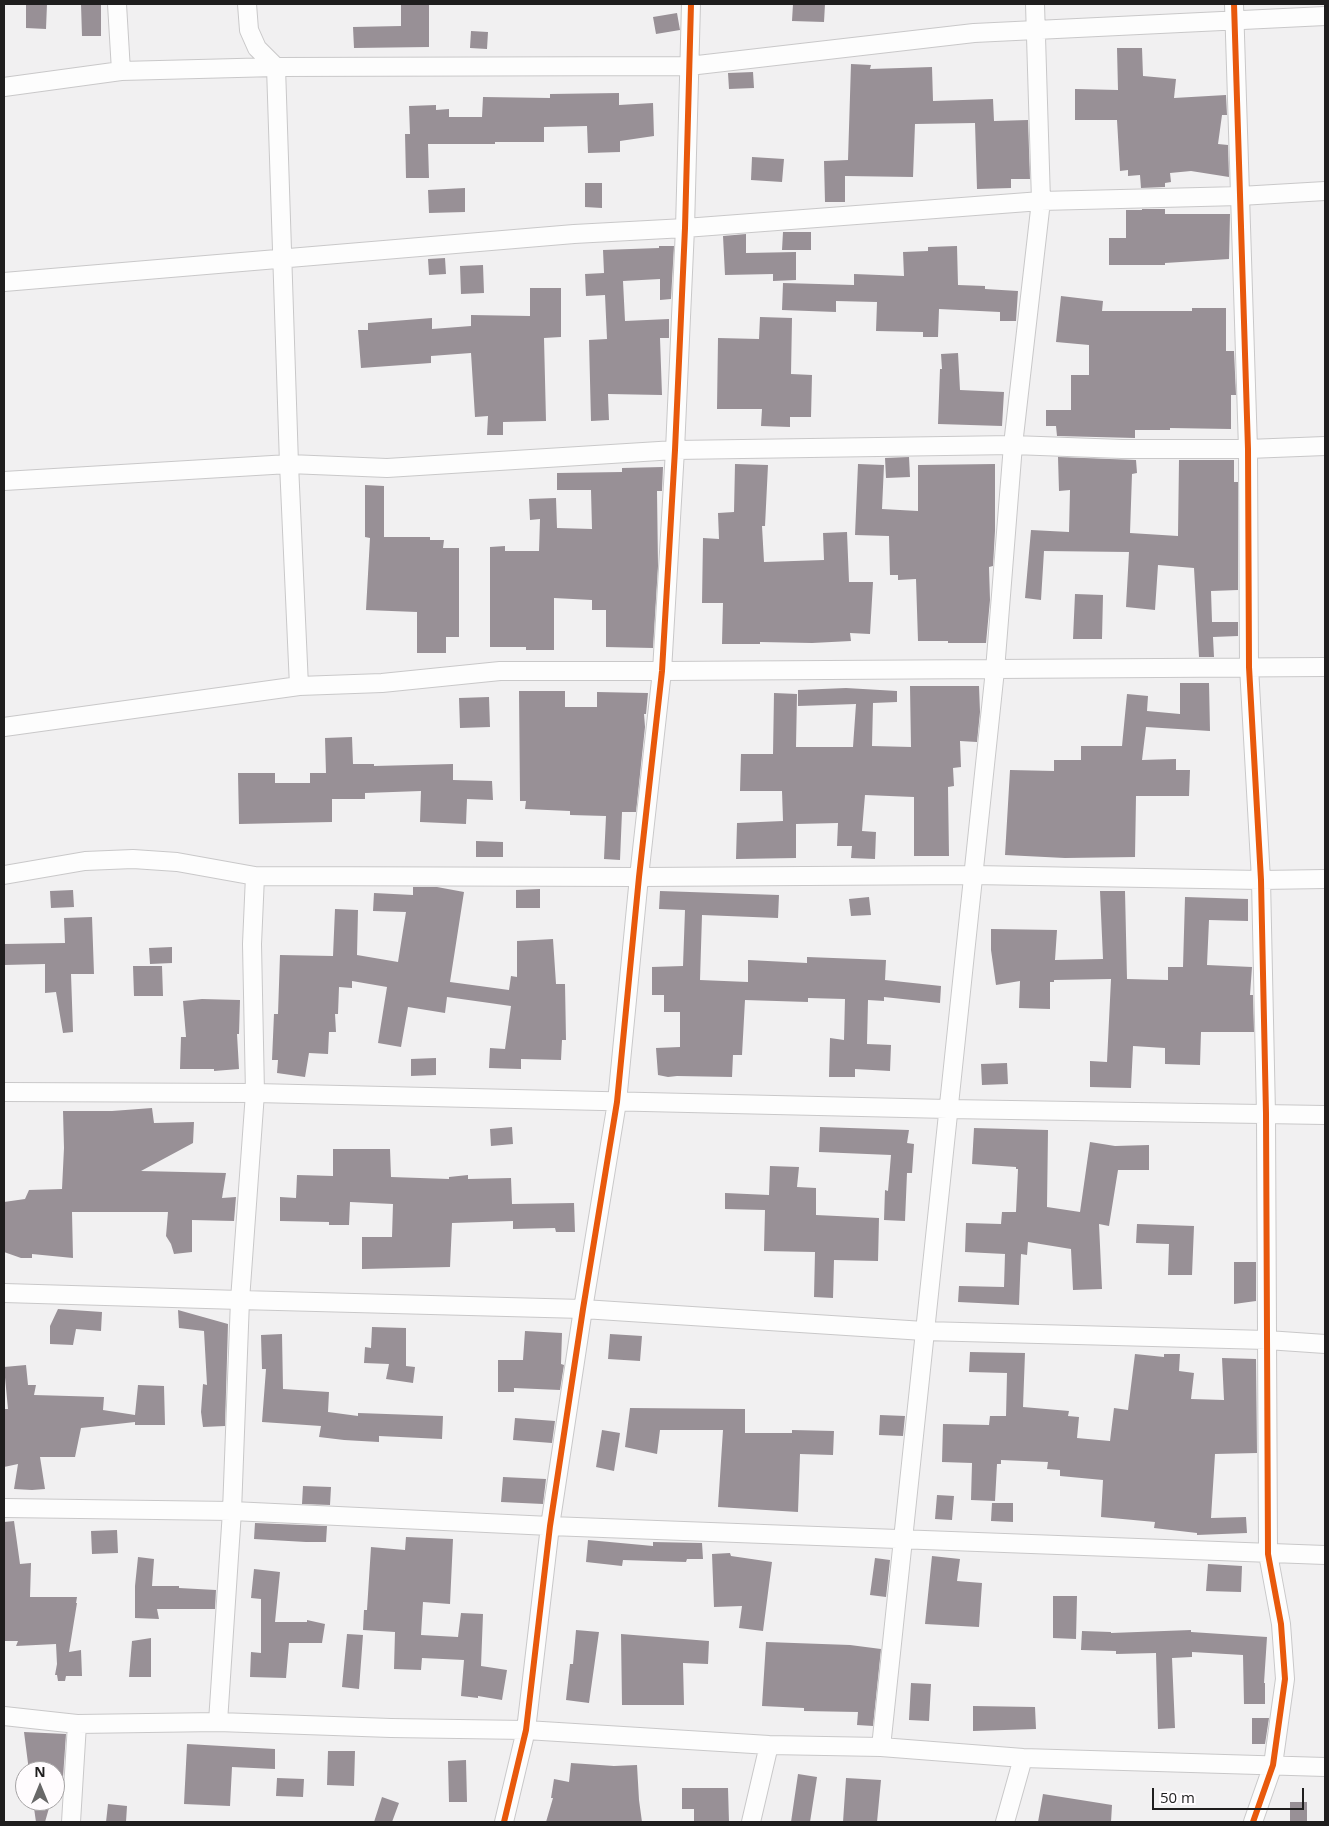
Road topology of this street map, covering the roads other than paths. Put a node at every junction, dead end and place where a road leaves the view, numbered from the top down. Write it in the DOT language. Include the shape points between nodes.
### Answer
graph roads {
  1 [pos="117,4"];
  2 [pos="247,4"];
  3 [pos="690,4"];
  4 [pos="1035,4"];
  5 [pos="1234,12"];
  6 [pos="1325,16"];
  7 [pos="1035,31"];
  8 [pos="689,66"];
  9 [pos="276,67"];
  10 [pos="121,71"];
  11 [pos="4,87"];
  12 [pos="1325,191"];
  13 [pos="1240,196"];
  14 [pos="1041,201"];
  15 [pos="685,228"];
  16 [pos="282,258"];
  17 [pos="4,282"];
  18 [pos="1013,445"];
  19 [pos="1325,446"];
  20 [pos="1248,449"];
  21 [pos="675,450"];
  22 [pos="288,464"];
  23 [pos="4,481"];
  24 [pos="1250,667"];
  25 [pos="1325,667"];
  26 [pos="995,670"];
  27 [pos="662,671"];
  28 [pos="300,686"];
  29 [pos="4,727"];
  30 [pos="4,875"];
  31 [pos="973,875"];
  32 [pos="255,876"];
  33 [pos="638,877"];
  34 [pos="1325,879"];
  35 [pos="1261,880"];
  36 [pos="4,1092"];
  37 [pos="255,1093"];
  38 [pos="617,1102"];
  39 [pos="948,1110"];
  40 [pos="1266,1114"];
  41 [pos="1325,1114"];
  42 [pos="4,1292"];
  43 [pos="240,1300"];
  44 [pos="583,1308"];
  45 [pos="924,1331"];
  46 [pos="1267,1340"];
  47 [pos="1325,1344"];
  48 [pos="4,1508"];
  49 [pos="232,1511"];
  50 [pos="550,1526"];
  51 [pos="903,1539"];
  52 [pos="1268,1554"];
  53 [pos="1325,1555"];
  54 [pos="4,1716"];
  55 [pos="218,1722"];
  56 [pos="77,1724"];
  57 [pos="526,1730"];
  58 [pos="769,1745"];
  59 [pos="881,1747"];
  60 [pos="1023,1758"];
  61 [pos="1273,1765"];
  62 [pos="1325,1767"];
  63 [pos="71,1822"];
  64 [pos="504,1822"];
  65 [pos="751,1822"];
  66 [pos="1005,1822"];
  67 [pos="1253,1822"];
  1 -- 10 [label="street"];
  2 -- 9 [label="street" via="249,30 257,48"];
  3 -- 8 [label="street"];
  4 -- 7 [label="street"];
  5 -- 6 [label="street"];
  5 -- 7 [label="street"];
  5 -- 13 [label="street"];
  7 -- 8 [label="street" via="974,33"];
  7 -- 14 [label="street"];
  8 -- 9 [label="street"];
  8 -- 15 [label="street"];
  9 -- 10 [label="street"];
  9 -- 16 [label="street"];
  10 -- 11 [label="street"];
  12 -- 13 [label="street"];
  13 -- 14 [label="street"];
  13 -- 20 [label="street"];
  14 -- 15 [label="street"];
  14 -- 18 [label="street"];
  15 -- 16 [label="street"];
  15 -- 21 [label="street"];
  16 -- 17 [label="street"];
  16 -- 22 [label="street"];
  18 -- 20 [label="street"];
  18 -- 21 [label="street"];
  18 -- 26 [label="street"];
  19 -- 20 [label="street"];
  20 -- 24 [label="street"];
  21 -- 22 [label="street" via="387,468"];
  21 -- 27 [label="street"];
  22 -- 23 [label="street"];
  22 -- 28 [label="street"];
  24 -- 25 [label="street"];
  24 -- 26 [label="street"];
  24 -- 35 [label="street"];
  26 -- 27 [label="street"];
  26 -- 31 [label="street"];
  27 -- 28 [label="street" via="500,671"];
  27 -- 33 [label="street"];
  28 -- 29 [label="street"];
  30 -- 32 [label="street" via="85,861 134,859 177,862"];
  31 -- 33 [label="street"];
  31 -- 35 [label="street"];
  31 -- 39 [label="street"];
  32 -- 33 [label="street"];
  32 -- 37 [label="street" via="252,944"];
  33 -- 38 [label="street"];
  34 -- 35 [label="street"];
  35 -- 40 [label="street"];
  36 -- 37 [label="street"];
  37 -- 38 [label="street"];
  37 -- 43 [label="street"];
  38 -- 39 [label="street"];
  38 -- 44 [label="street"];
  39 -- 40 [label="street"];
  39 -- 45 [label="street"];
  40 -- 41 [label="street"];
  40 -- 46 [label="street"];
  42 -- 43 [label="street"];
  43 -- 44 [label="street"];
  43 -- 49 [label="street"];
  44 -- 45 [label="street"];
  44 -- 50 [label="street"];
  45 -- 46 [label="street"];
  45 -- 51 [label="street"];
  46 -- 47 [label="street"];
  46 -- 52 [label="street"];
  48 -- 49 [label="street"];
  49 -- 50 [label="street"];
  49 -- 55 [label="street"];
  50 -- 51 [label="street"];
  50 -- 57 [label="street"];
  51 -- 52 [label="street"];
  51 -- 59 [label="street"];
  52 -- 53 [label="street"];
  52 -- 61 [label="street" via="1281,1624 1285,1679"];
  54 -- 56 [label="street"];
  55 -- 56 [label="street"];
  55 -- 57 [label="street"];
  56 -- 63 [label="street"];
  57 -- 58 [label="street"];
  57 -- 64 [label="street"];
  58 -- 59 [label="street"];
  58 -- 65 [label="street"];
  59 -- 60 [label="street"];
  60 -- 61 [label="street"];
  60 -- 66 [label="street"];
  61 -- 62 [label="street"];
  61 -- 67 [label="street"];
}
